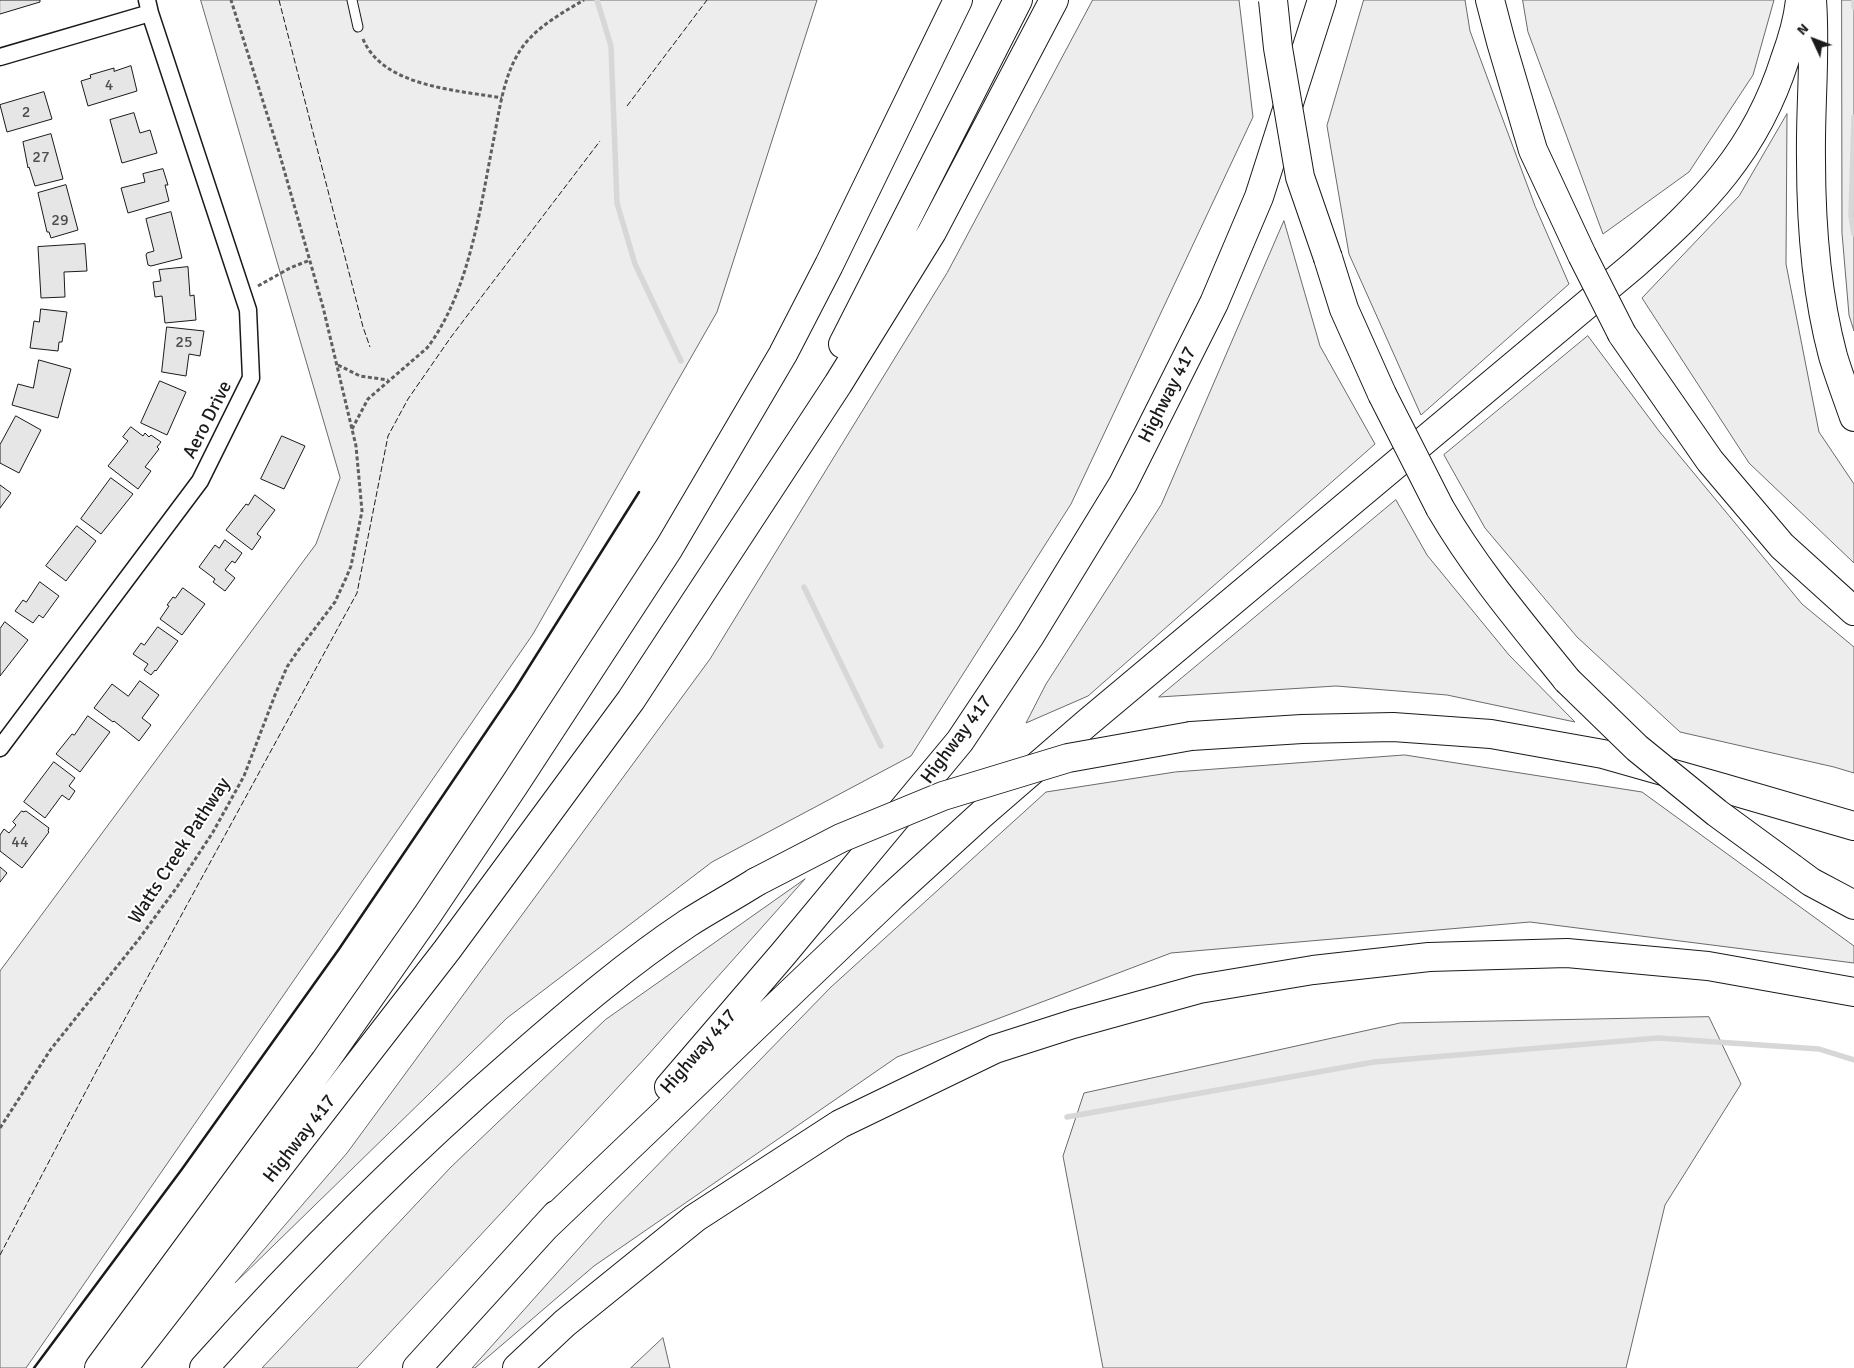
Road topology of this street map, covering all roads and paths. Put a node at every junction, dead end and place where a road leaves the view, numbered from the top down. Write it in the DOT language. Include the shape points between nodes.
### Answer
graph roads {
  1 [pos="230,0"];
  2 [pos="352,0"];
  3 [pos="584,0"];
  4 [pos="958,0"];
  5 [pos="1018,0"];
  6 [pos="1054,0"];
  7 [pos="1272,0"];
  8 [pos="1322,0"];
  9 [pos="1490,0"];
  10 [pos="1800,0"];
  11 [pos="1812,0"];
  12 [pos="149,6"];
  13 [pos="358,27"];
  14 [pos="0,57"];
  15 [pos="502,98"];
  16 [pos="310,260"];
  17 [pos="242,295"];
  18 [pos="337,364"];
  19 [pos="389,380"];
  20 [pos="1854,417"];
  21 [pos="352,429"];
  22 [pos="769,489"];
  23 [pos="1854,611"];
  24 [pos="0,748"];
  25 [pos="1854,826"];
  26 [pos="1854,905"];
  27 [pos="1854,992"];
  28 [pos="0,1128"];
  29 [pos="543,1229"];
  30 [pos="99,1368"];
  31 [pos="123,1368"];
  32 [pos="204,1368"];
  33 [pos="416,1368"];
  34 [pos="517,1368"];
  1 -- 16 [label="path, Watts Creek Pathway"];
  2 -- 13 [label="lane"];
  3 -- 15 [label="path" via="544,25 528,40 516,58"];
  4 -- 30 [label="highway" via="783,354 669,548 428,914 325,1061"];
  5 -- 22 [label="highway"];
  6 -- 22 [label="highway, Highway 417" via="932,232"];
  7 -- 26 [label="highway, bridge" via="1300,177 1344,309 1382,394 1459,541 1566,680 1637,748 1811,882"];
  8 -- 29 [label="highway, Highway 417" via="1259,197 1214,303 1123,484 1030,636 954,748 762,979"];
  9 -- 23 [label="highway, bridge" via="1533,150 1622,334 1710,461 1782,546"];
  10 -- 29 [label="highway" via="1783,68 1759,122 1706,198 1634,265 982,814"];
  11 -- 20 [label="highway" via="1814,247 1833,357"];
  12 -- 14 [label="street"];
  12 -- 17 [label="street, Aero Drive"];
  13 -- 15 [label="path" via="372,55 396,73 429,85"];
  15 -- 19 [label="path" via="468,259 458,289 433,340 416,359"];
  16 -- 17 [label="path"];
  16 -- 18 [label="path, Watts Creek Pathway"];
  17 -- 24 [label="street, Aero Drive" via="248,310 251,378 200,481"];
  18 -- 19 [label="path" via="360,376"];
  18 -- 21 [label="path, Watts Creek Pathway"];
  19 -- 21 [label="path" via="368,399"];
  21 -- 28 [label="path, Watts Creek Pathway" via="362,512 351,566 335,602 287,667 244,776 213,832 139,939 51,1049"];
  22 -- 31 [label="highway, Highway 417" via="631,700 447,950"];
  25 -- 32 [label="highway, bridge" via="1603,754 1491,734 1393,727 1191,736 1068,758 943,796 841,838 756,882 688,923 648,952 552,1028 402,1163 274,1291"];
  27 -- 34 [label="highway" via="1708,966 1567,953 1429,957 1313,970 1199,989 1074,1024 995,1049 840,1124 695,1218 565,1323"];
  29 -- 33 [label="highway, Highway 417"];
}
